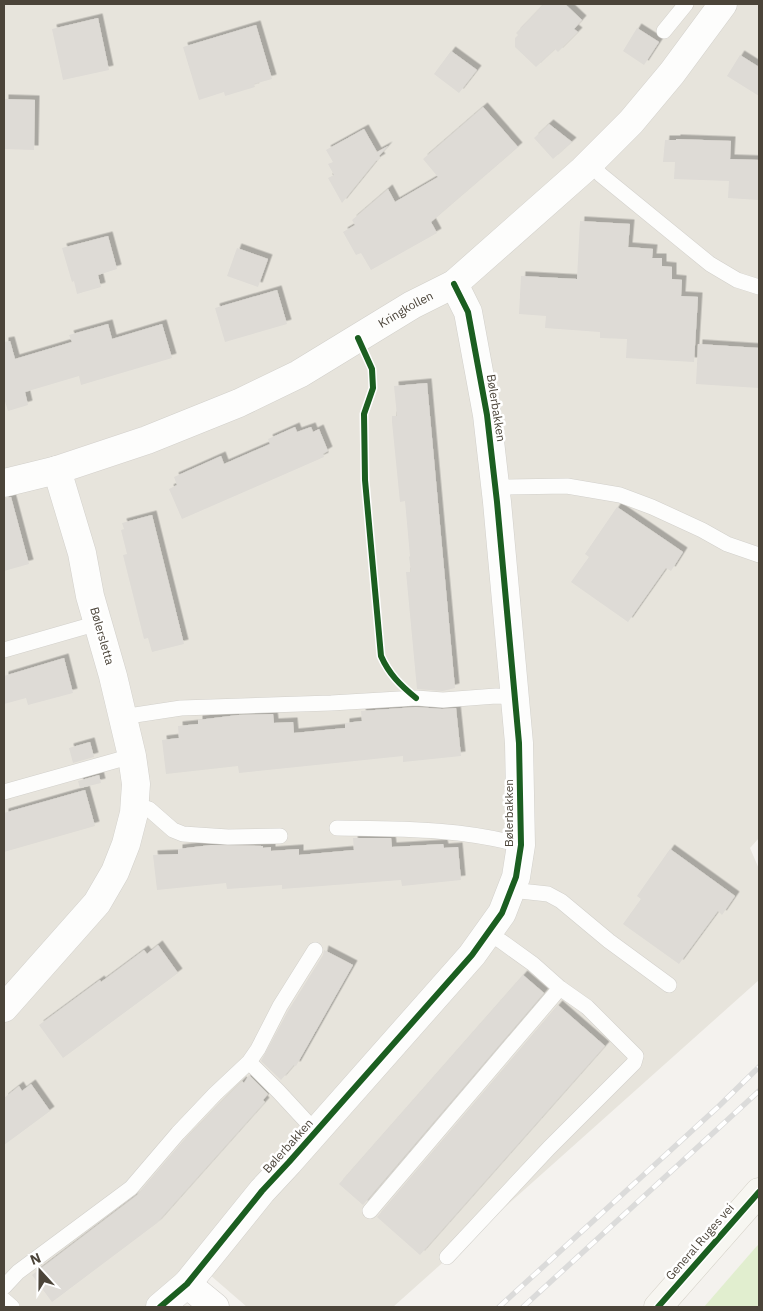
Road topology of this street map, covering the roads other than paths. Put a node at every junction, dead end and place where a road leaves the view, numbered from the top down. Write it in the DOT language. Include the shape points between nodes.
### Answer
graph roads {
  1 [pos="686,4"];
  2 [pos="719,5"];
  3 [pos="664,31"];
  4 [pos="590,163"];
  5 [pos="454,284"];
  6 [pos="759,287"];
  7 [pos="57,470"];
  8 [pos="4,484"];
  9 [pos="495,490"];
  10 [pos="759,555"];
  11 [pos="98,623"];
  12 [pos="4,650"];
  13 [pos="514,697"];
  14 [pos="122,716"];
  15 [pos="132,756"];
  16 [pos="4,792"];
  17 [pos="135,804"];
  18 [pos="337,828"];
  19 [pos="280,836"];
  20 [pos="521,845"];
  21 [pos="511,890"];
  22 [pos="488,934"];
  23 [pos="314,950"];
  24 [pos="669,985"];
  25 [pos="560,988"];
  26 [pos="4,1008"];
  27 [pos="249,1062"];
  28 [pos="316,1132"];
  29 [pos="759,1192"];
  30 [pos="370,1211"];
  31 [pos="446,1257"];
  32 [pos="187,1284"];
  33 [pos="4,1287"];
  34 [pos="4,1300"];
  35 [pos="12,1307"];
  36 [pos="160,1307"];
  37 [pos="215,1307"];
  38 [pos="658,1307"];
  1 -- 3 [label="lane"];
  2 -- 4 [label="street, Kringkollen" via="656,92"];
  4 -- 5 [label="street, Kringkollen"];
  4 -- 6 [label="lane" via="600,175 710,264 737,280"];
  5 -- 7 [label="street, Kringkollen" via="412,304 299,374 239,403 147,440"];
  5 -- 9 [label="street, Bølerbakken" via="468,312 487,415"];
  7 -- 8 [label="street, Kringkollen"];
  7 -- 11 [label="street, Bølersletta" via="82,553"];
  9 -- 10 [label="lane" via="567,486 620,495 727,544"];
  9 -- 13 [label="street, Bølerbakken"];
  11 -- 12 [label="lane"];
  11 -- 14 [label="street, Bølersletta"];
  13 -- 14 [label="lane" via="181,708"];
  13 -- 20 [label="street, Bølerbakken" via="519,743"];
  14 -- 15 [label="street, Bølersletta"];
  15 -- 16 [label="lane"];
  15 -- 17 [label="street, Bølersletta"];
  17 -- 19 [label="lane" via="150,810 173,830 183,834"];
  17 -- 26 [label="street, Bølersletta" via="126,844 98,903"];
  18 -- 20 [label="lane" via="476,834"];
  20 -- 21 [label="street, Bølerbakken"];
  21 -- 22 [label="street, Bølerbakken" via="502,913"];
  21 -- 24 [label="lane" via="548,894 561,901"];
  22 -- 25 [label="lane" via="533,964"];
  22 -- 28 [label="street, Bølerbakken"];
  23 -- 27 [label="lane"];
  25 -- 30 [label="lane"];
  25 -- 31 [label="lane" via="587,1007 636,1056 634,1064 548,1148"];
  27 -- 28 [label="lane"];
  27 -- 33 [label="lane" via="178,1133 131,1188 18,1272"];
  28 -- 32 [label="street, Bølerbakken" via="262,1191"];
  29 -- 38 [label="main road, General Ruges vei"];
  32 -- 36 [label="street, Bølerbakken"];
  32 -- 37 [label="street"];
  34 -- 35 [label="lane"];
}
